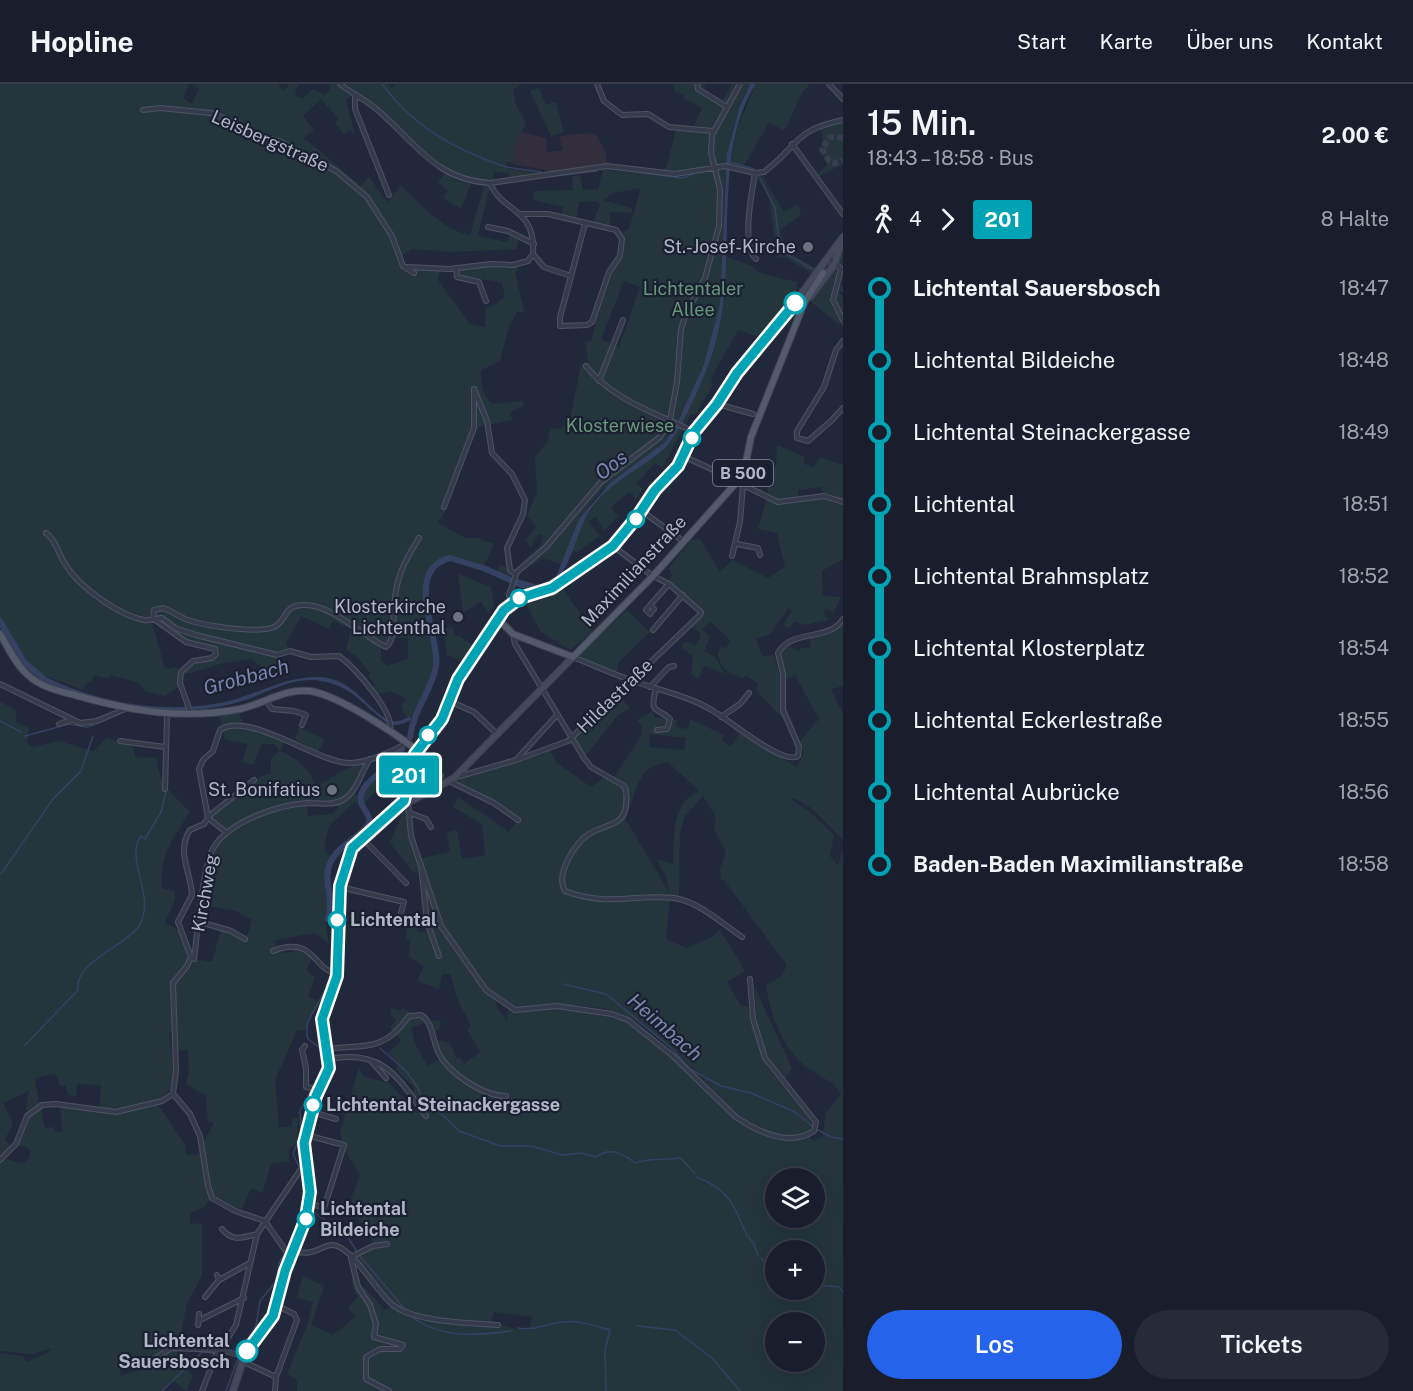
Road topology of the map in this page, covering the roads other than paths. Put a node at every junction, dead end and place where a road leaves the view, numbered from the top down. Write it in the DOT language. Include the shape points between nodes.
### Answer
graph roads {
  1 [pos="340,84"];
  2 [pos="347,84"];
  3 [pos="597,84"];
  4 [pos="697,84"];
  5 [pos="740,84"];
  6 [pos="829,84"];
  7 [pos="350,91"];
  8 [pos="355,95"];
  9 [pos="843,99"];
  10 [pos="727,107"];
  11 [pos="144,110"];
  12 [pos="843,120"];
  13 [pos="713,131"];
  14 [pos="792,144"];
  15 [pos="716,166"];
  16 [pos="755,173"];
  17 [pos="490,183"];
  18 [pos="389,195"];
  19 [pos="521,214"];
  20 [pos="843,214"];
  21 [pos="585,224"];
  22 [pos="488,227"];
  23 [pos="843,238"];
  24 [pos="534,244"];
  25 [pos="533,254"];
  26 [pos="829,257"];
  27 [pos="756,260"];
  28 [pos="836,261"];
  29 [pos="407,267"];
  30 [pos="456,268"];
  31 [pos="414,273"];
  32 [pos="823,273"];
  33 [pos="571,276"];
  34 [pos="486,301"];
  35 [pos="805,301"];
  36 [pos="623,320"];
  37 [pos="843,320"];
  38 [pos="843,341"];
  39 [pos="586,366"];
  40 [pos="599,381"];
  41 [pos="717,404"];
  42 [pos="843,408"];
  43 [pos="753,414"];
  44 [pos="670,420"];
  45 [pos="694,432"];
  46 [pos="683,456"];
  47 [pos="741,483"];
  48 [pos="843,502"];
  49 [pos="444,507"];
  50 [pos="642,510"];
  51 [pos="46,532"];
  52 [pos="419,538"];
  53 [pos="683,541"];
  54 [pos="737,544"];
  55 [pos="613,546"];
  56 [pos="760,555"];
  57 [pos="732,556"];
  58 [pos="652,575"];
  59 [pos="515,577"];
  60 [pos="669,584"];
  61 [pos="684,595"];
  62 [pos="511,603"];
  63 [pos="650,605"];
  64 [pos="153,619"];
  65 [pos="843,619"];
  66 [pos="499,620"];
  67 [pos="653,630"];
  68 [pos="0,634"];
  69 [pos="513,634"];
  70 [pos="573,657"];
  71 [pos="674,666"];
  72 [pos="632,681"];
  73 [pos="0,684"];
  74 [pos="653,687"];
  75 [pos="541,689"];
  76 [pos="749,693"];
  77 [pos="266,700"];
  78 [pos="449,701"];
  79 [pos="125,709"];
  80 [pos="190,710"];
  81 [pos="167,715"];
  82 [pos="556,716"];
  83 [pos="721,717"];
  84 [pos="72,720"];
  85 [pos="59,724"];
  86 [pos="302,725"];
  87 [pos="390,725"];
  88 [pos="657,730"];
  89 [pos="496,734"];
  90 [pos="570,739"];
  91 [pos="120,741"];
  92 [pos="407,743"];
  93 [pos="165,747"];
  94 [pos="417,750"];
  95 [pos="371,758"];
  96 [pos="516,760"];
  97 [pos="411,762"];
  98 [pos="441,776"];
  99 [pos="451,779"];
  100 [pos="254,780"];
  101 [pos="165,789"];
  102 [pos="406,802"];
  103 [pos="410,813"];
  104 [pos="208,817"];
  105 [pos="518,820"];
  106 [pos="431,827"];
  107 [pos="227,833"];
  108 [pos="361,838"];
  109 [pos="420,858"];
  110 [pos="406,883"];
  111 [pos="340,886"];
  112 [pos="399,920"];
  113 [pos="200,922"];
  114 [pos="742,937"];
  115 [pos="245,939"];
  116 [pos="273,951"];
  117 [pos="439,956"];
  118 [pos="194,959"];
  119 [pos="334,974"];
  120 [pos="750,979"];
  121 [pos="305,1046"];
  122 [pos="327,1049"];
  123 [pos="369,1058"];
  124 [pos="329,1059"];
  125 [pos="386,1078"];
  126 [pos="315,1088"];
  127 [pos="175,1096"];
  128 [pos="506,1096"];
  129 [pos="311,1112"];
  130 [pos="426,1116"];
  131 [pos="336,1119"];
  132 [pos="306,1135"];
  133 [pos="0,1160"];
  134 [pos="304,1163"];
  135 [pos="309,1203"];
  136 [pos="265,1221"];
  137 [pos="222,1229"];
  138 [pos="257,1234"];
  139 [pos="387,1244"];
  140 [pos="294,1251"];
  141 [pos="288,1255"];
  142 [pos="351,1258"];
  143 [pos="250,1263"];
  144 [pos="205,1298"];
  145 [pos="244,1298"];
  146 [pos="278,1306"];
  147 [pos="199,1314"];
  148 [pos="498,1326"];
  149 [pos="220,1350"];
  150 [pos="241,1357"];
  151 [pos="156,1358"];
  152 [pos="276,1377"];
  153 [pos="202,1391"];
  154 [pos="233,1391"];
  155 [pos="275,1391"];
  156 [pos="389,1391"];
  1 -- 7 [label="street"];
  2 -- 7 [label="street"];
  3 -- 13 [label="street" via="604,101 622,115 648,114 669,127"];
  4 -- 10 [label="street" via="698,89"];
  5 -- 10 [label="street"];
  6 -- 9 [label="street"];
  7 -- 8 [label="street"];
  8 -- 17 [label="street" via="374,107 444,171 464,181"];
  8 -- 18 [label="street" via="356,109"];
  10 -- 13 [label="street"];
  11 -- 29 [label="street, Leisbergstraße" via="211,113 248,134 279,141 336,171 367,197"];
  12 -- 14 [label="street" via="816,126"];
  13 -- 15 [label="street" via="711,148"];
  14 -- 16 [label="street" via="773,165"];
  14 -- 20 [label="street"];
  15 -- 16 [label="street"];
  15 -- 17 [label="street" via="675,174 607,166"];
  15 -- 44 [label="street" via="720,190 718,226 705,278 681,328"];
  16 -- 27 [label="street" via="749,233 750,253"];
  17 -- 19 [label="street" via="498,198"];
  19 -- 21 [label="street" via="548,214"];
  19 -- 24 [label="street"];
  21 -- 33 [label="street"];
  21 -- 33 [label="street" via="616,230 622,239 620,256 586,326 558,325"];
  22 -- 24 [label="street" via="508,231"];
  23 -- 26 [label="main road"];
  23 -- 28 [label="main road, Maximilianstraße"];
  24 -- 25 [label="street"];
  25 -- 30 [label="street" via="528,261 513,265"];
  25 -- 33 [label="street" via="544,267"];
  26 -- 28 [label="street"];
  26 -- 41 [label="main road"];
  28 -- 35 [label="main road, Maximilianstraße"];
  28 -- 37 [label="street" via="841,268 833,300"];
  29 -- 30 [label="street"];
  29 -- 31 [label="street, Leisbergstraße"];
  30 -- 34 [label="street" via="457,277 479,282"];
  32 -- 35 [label="main road, Maximilianstraße / B 500"];
  35 -- 47 [label="main road, Maximilianstraße / B 500" via="751,437"];
  36 -- 40 [label="street"];
  38 -- 42 [label="street" via="836,350 824,387 796,431 797,438 808,441"];
  39 -- 40 [label="street"];
  40 -- 44 [label="street" via="623,398"];
  41 -- 43 [label="street"];
  41 -- 45 [label="main road"];
  44 -- 45 [label="street"];
  44 -- 59 [label="street" via="660,437 601,482"];
  45 -- 46 [label="main road"];
  46 -- 47 [label="street"];
  46 -- 50 [label="main road"];
  47 -- 48 [label="street" via="778,502 824,496"];
  47 -- 53 [label="main road, Maximilianstraße / B 500"];
  47 -- 54 [label="street"];
  49 -- 59 [label="street" via="474,428 474,389 487,421 492,453 512,474 525,500 506,554"];
  50 -- 53 [label="street"];
  50 -- 55 [label="main road"];
  51 -- 64 [label="street" via="83,588 131,616"];
  52 -- 64 [label="street" via="401,566 395,590 393,634 386,647 354,626 306,604 286,610 280,623 272,628 233,628 190,621 163,608 154,610"];
  53 -- 58 [label="main road, Maximilianstraße / B 500"];
  54 -- 56 [label="street" via="758,548"];
  54 -- 57 [label="street"];
  55 -- 58 [label="street"];
  55 -- 62 [label="main road" via="552,588"];
  58 -- 60 [label="street"];
  58 -- 70 [label="main road, Maximilianstraße / B 500"];
  59 -- 62 [label="street" via="509,595"];
  60 -- 61 [label="street"];
  60 -- 63 [label="street"];
  61 -- 67 [label="street" via="672,606 672,614"];
  61 -- 72 [label="street, Hildastraße" via="701,612"];
  62 -- 66 [label="main road"];
  64 -- 80 [label="street" via="186,642 215,649 212,658 193,661 181,672 180,683"];
  64 -- 87 [label="street" via="162,618 175,628 196,635 277,655 298,651 311,657 339,656 356,669"];
  65 -- 83 [label="street" via="835,629 803,635 783,647 778,657 783,674 783,710 799,747 798,756 789,759"];
  66 -- 69 [label="main road"];
  66 -- 78 [label="main road" via="460,675"];
  68 -- 79 [label="main road" via="22,669 38,682"];
  69 -- 70 [label="main road"];
  69 -- 75 [label="street"];
  70 -- 72 [label="street"];
  70 -- 75 [label="main road, Maximilianstraße"];
  71 -- 74 [label="street"];
  72 -- 74 [label="street"];
  72 -- 90 [label="street, Hildastraße"];
  73 -- 84 [label="street"];
  74 -- 83 [label="street"];
  74 -- 88 [label="street" via="655,709 670,719 667,729"];
  75 -- 82 [label="street"];
  75 -- 89 [label="main road, Maximilianstraße"];
  76 -- 83 [label="street"];
  77 -- 80 [label="main road" via="236,710"];
  77 -- 86 [label="street" via="272,709 306,715"];
  77 -- 87 [label="main road" via="293,691 317,693"];
  78 -- 89 [label="street" via="474,712"];
  78 -- 94 [label="main road" via="442,719"];
  79 -- 81 [label="main road"];
  79 -- 84 [label="street" via="93,723"];
  80 -- 81 [label="main road"];
  81 -- 93 [label="street"];
  82 -- 90 [label="street"];
  82 -- 96 [label="street"];
  84 -- 85 [label="street"];
  87 -- 92 [label="main road"];
  89 -- 99 [label="main road, Maximilianstraße"];
  90 -- 96 [label="street, Hildastraße"];
  90 -- 114 [label="street" via="591,767 624,786 626,807 613,825 589,834 566,865 564,891 614,901 680,900"];
  91 -- 93 [label="street"];
  92 -- 94 [label="main road"];
  92 -- 95 [label="street"];
  93 -- 101 [label="street"];
  94 -- 97 [label="main road"];
  95 -- 104 [label="street" via="351,763 334,761 282,737 224,727 213,751 200,766"];
  95 -- 107 [label="street, Kirchweg" via="356,786 342,801 300,804 266,812"];
  96 -- 99 [label="street, Hildastraße"];
  97 -- 98 [label="street"];
  97 -- 102 [label="main road"];
  99 -- 102 [label="main road, Maximilianstraße"];
  99 -- 105 [label="street"];
  100 -- 104 [label="street"];
  102 -- 103 [label="street"];
  102 -- 108 [label="main road, Maximilianstraße"];
  103 -- 106 [label="street" via="426,819"];
  103 -- 109 [label="street" via="411,836"];
  104 -- 107 [label="street, Kirchweg"];
  104 -- 133 [label="street" via="204,824 190,830 186,842 185,867 192,895 178,922 191,954 173,983 173,1094 162,1101 116,1112 42,1105 27,1116 14,1147"];
  107 -- 113 [label="street, Kirchweg" via="211,852"];
  108 -- 110 [label="street"];
  108 -- 111 [label="main road" via="349,854"];
  109 -- 117 [label="street" via="427,922"];
  109 -- 120 [label="street" via="441,926 498,1001 515,1011 557,1006 621,1016 654,1039 736,1117 766,1134 795,1139 816,1127 813,1117 765,1058 751,1008"];
  111 -- 112 [label="street" via="404,902"];
  111 -- 119 [label="main road"];
  113 -- 115 [label="street"];
  113 -- 118 [label="street, Kirchweg"];
  116 -- 119 [label="street" via="288,947 304,949"];
  119 -- 122 [label="main road" via="322,1019"];
  121 -- 126 [label="street" via="302,1050 306,1087"];
  122 -- 124 [label="main road"];
  122 -- 128 [label="street" via="372,1047 400,1028 409,1016 421,1015 428,1021 447,1064 490,1094"];
  123 -- 124 [label="street" via="354,1055"];
  123 -- 125 [label="street"];
  123 -- 130 [label="street" via="393,1072"];
  124 -- 126 [label="main road" via="327,1073"];
  126 -- 129 [label="main road"];
  127 -- 136 [label="street" via="190,1114 200,1136 212,1198"];
  129 -- 131 [label="street"];
  129 -- 132 [label="main road"];
  132 -- 134 [label="main road"];
  132 -- 135 [label="street" via="344,1145 324,1208"];
  134 -- 135 [label="main road"];
  134 -- 136 [label="street"];
  135 -- 140 [label="main road"];
  136 -- 138 [label="street"];
  136 -- 141 [label="street"];
  137 -- 138 [label="street" via="230,1238 237,1239"];
  138 -- 143 [label="street"];
  139 -- 142 [label="street" via="373,1246"];
  140 -- 141 [label="main road"];
  140 -- 142 [label="street" via="312,1254 329,1245 337,1246"];
  141 -- 146 [label="main road"];
  142 -- 148 [label="street" via="398,1308 460,1324"];
  142 -- 156 [label="street" via="358,1287 376,1324 374,1337 403,1345 400,1349 375,1350 366,1357 366,1379"];
  143 -- 144 [label="street" via="218,1277"];
  143 -- 145 [label="street"];
  145 -- 147 [label="street" via="199,1323"];
  145 -- 149 [label="street" via="236,1324"];
  146 -- 150 [label="main road"];
  146 -- 152 [label="street" via="294,1314 297,1320"];
  149 -- 150 [label="street"];
  149 -- 151 [label="street" via="171,1348"];
  149 -- 153 [label="street"];
  150 -- 152 [label="street"];
  150 -- 154 [label="main road"];
  152 -- 155 [label="street"];
}
